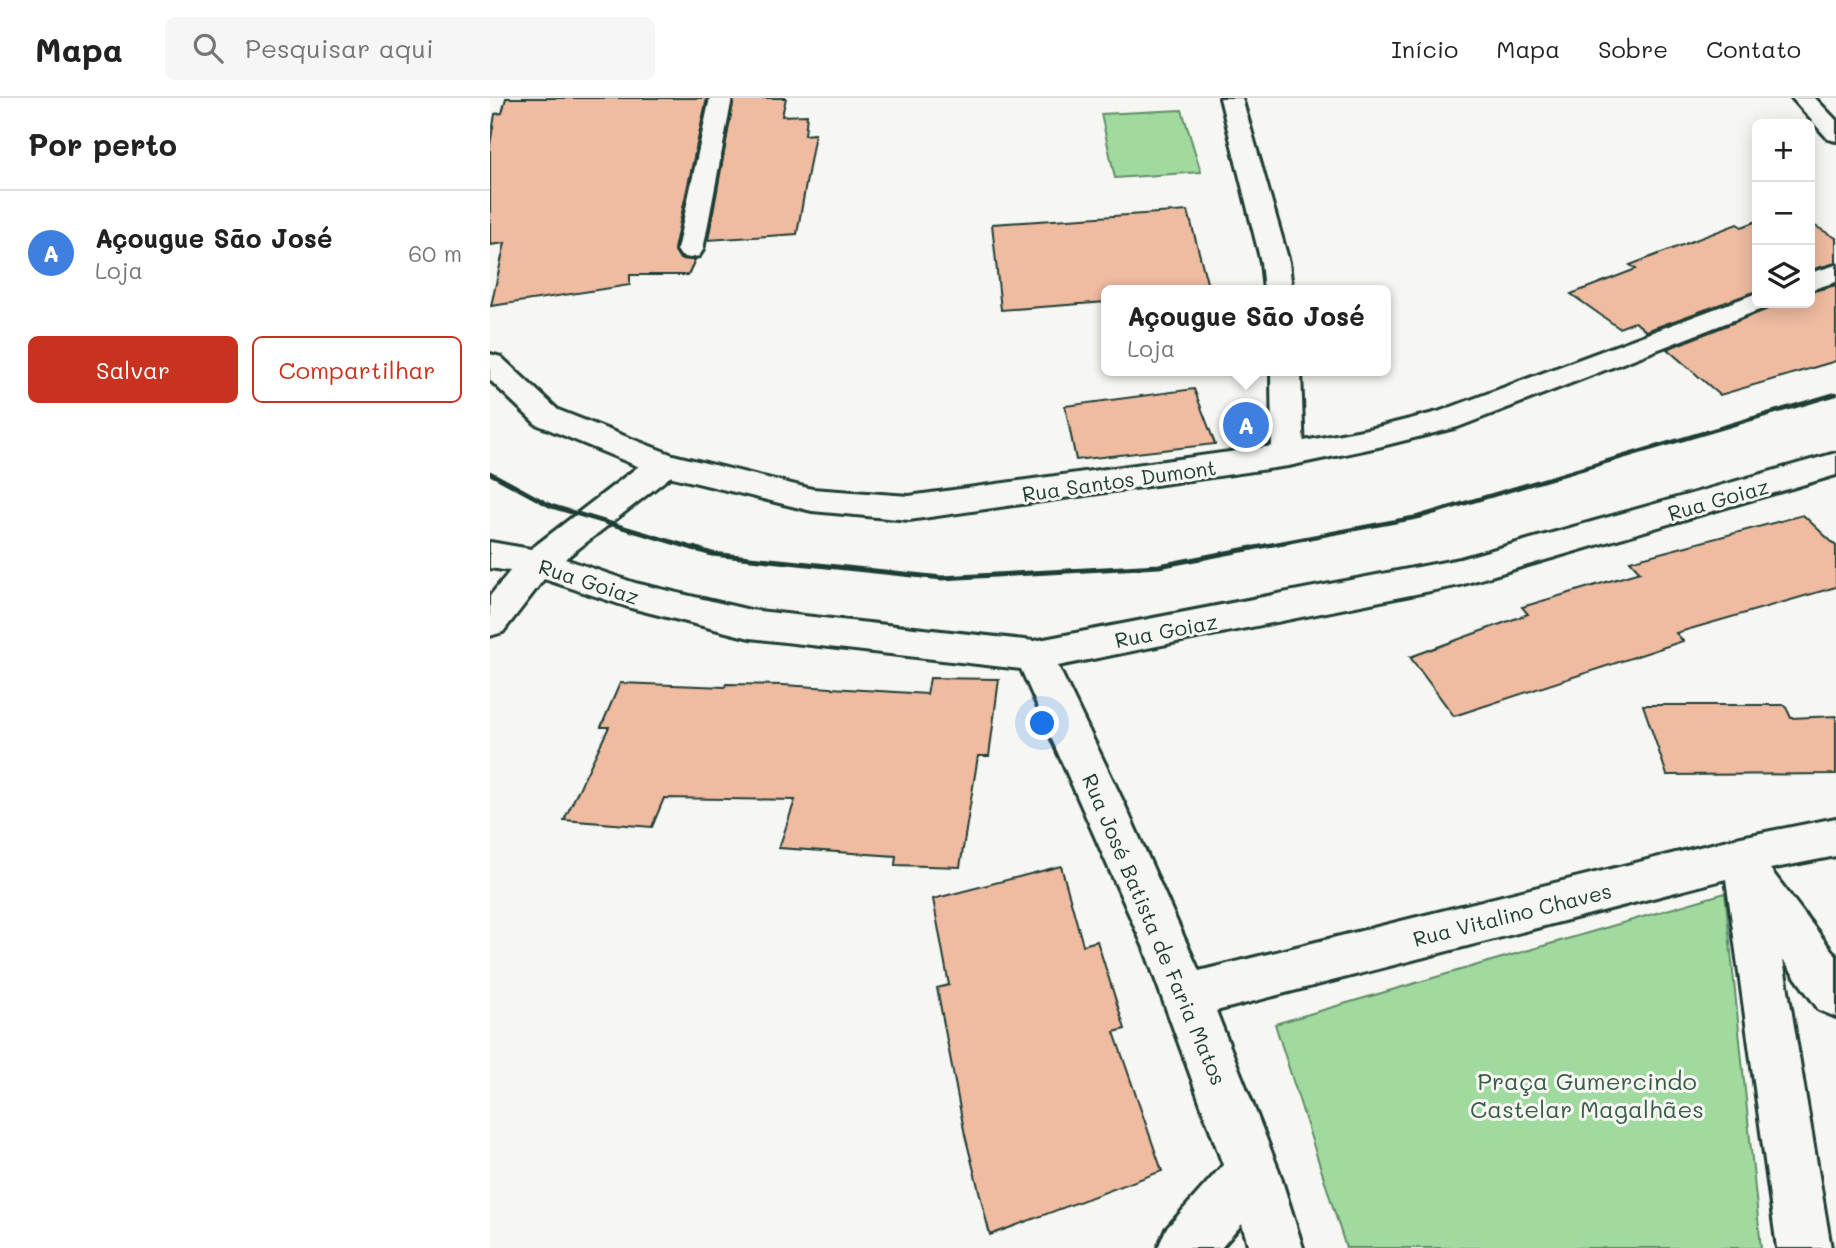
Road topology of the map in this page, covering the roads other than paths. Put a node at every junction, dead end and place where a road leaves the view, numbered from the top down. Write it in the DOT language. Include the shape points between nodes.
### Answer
graph roads {
  1 [pos="720,98"];
  2 [pos="1231,98"];
  3 [pos="1803,98"];
  4 [pos="1836,134"];
  5 [pos="690,250"];
  6 [pos="1836,273"];
  7 [pos="1815,280"];
  8 [pos="1277,285"];
  9 [pos="1752,303"];
  10 [pos="490,363"];
  11 [pos="1286,376"];
  12 [pos="1288,455"];
  13 [pos="664,464"];
  14 [pos="1836,464"];
  15 [pos="490,555"];
  16 [pos="537,563"];
  17 [pos="490,622"];
  18 [pos="1034,656"];
  19 [pos="1836,837"];
  20 [pos="1741,865"];
  21 [pos="1836,994"];
  22 [pos="1188,996"];
  23 [pos="1253,1171"];
  24 [pos="1185,1248"];
  25 [pos="1276,1248"];
  26 [pos="1804,1248"];
  1 -- 5 [label="street"];
  2 -- 8 [label="street"];
  3 -- 4 [label="street"];
  6 -- 7 [label="street"];
  9 -- 12 [label="street, Rua Santos Dumont" via="1447,420"];
  10 -- 13 [label="street, Rua Santos Dumont" via="547,417"];
  11 -- 12 [label="street"];
  12 -- 13 [label="street, Rua Santos Dumont" via="909,508 812,500"];
  13 -- 16 [label="street"];
  14 -- 18 [label="street, Rua Goiaz" via="1460,572"];
  15 -- 16 [label="street, Rua Goiaz"];
  16 -- 17 [label="street"];
  16 -- 18 [label="street, Rua Goiaz" via="631,595 750,624"];
  18 -- 22 [label="street, Rua José Batista de Faria Matos" via="1108,810"];
  19 -- 20 [label="street, Rua Vitalino Chaves"];
  20 -- 21 [label="street"];
  20 -- 22 [label="street, Rua Vitalino Chaves"];
  20 -- 26 [label="street"];
  22 -- 23 [label="street, Rua José Batista de Faria Matos"];
  23 -- 24 [label="street"];
  23 -- 25 [label="street, Rua José Batista de Faria Matos"];
}
